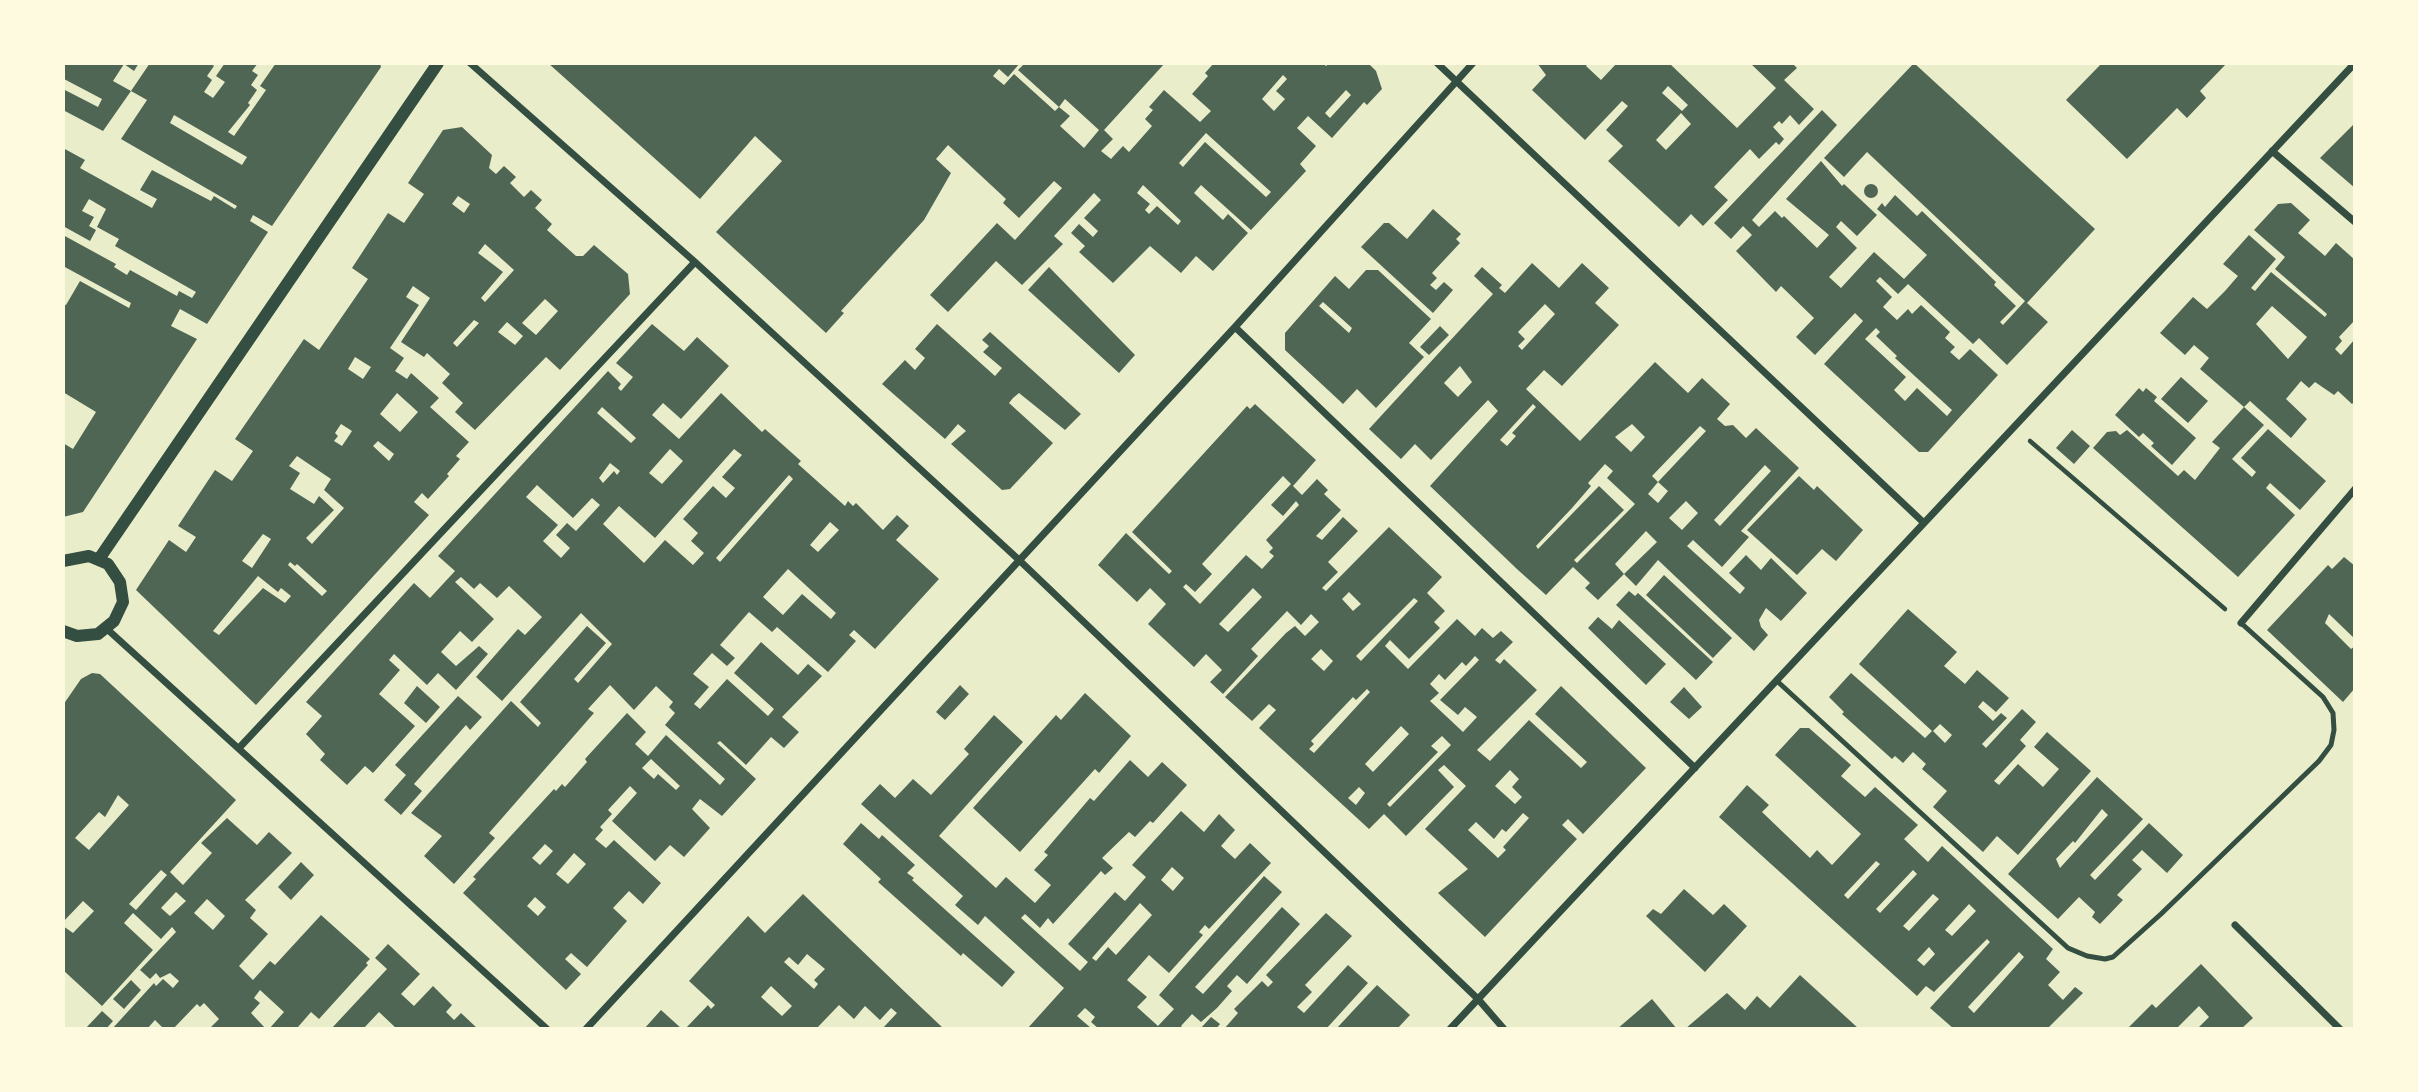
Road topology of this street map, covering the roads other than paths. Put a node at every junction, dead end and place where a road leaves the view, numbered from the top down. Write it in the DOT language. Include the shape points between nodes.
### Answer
graph roads {
  1 [pos="438,63"];
  2 [pos="470,63"];
  3 [pos="1437,63"];
  4 [pos="1473,63"];
  5 [pos="2355,63"];
  6 [pos="1457,81"];
  7 [pos="2272,151"];
  8 [pos="2355,222"];
  9 [pos="695,262"];
  10 [pos="1235,327"];
  11 [pos="2355,489"];
  12 [pos="1924,523"];
  13 [pos="99,559"];
  14 [pos="1018,559"];
  15 [pos="63,561"];
  16 [pos="2241,623"];
  17 [pos="107,629"];
  18 [pos="63,631"];
  19 [pos="1777,681"];
  20 [pos="239,748"];
  21 [pos="1695,768"];
  22 [pos="2235,925"];
  23 [pos="1478,999"];
  24 [pos="547,1029"];
  25 [pos="586,1029"];
  26 [pos="1450,1029"];
  27 [pos="1504,1029"];
  28 [pos="2340,1029"];
  1 -- 13 [label="street"];
  2 -- 9 [label="street"];
  3 -- 6 [label="street"];
  4 -- 6 [label="street"];
  5 -- 7 [label="street"];
  6 -- 10 [label="street"];
  6 -- 12 [label="street"];
  7 -- 8 [label="street"];
  7 -- 12 [label="street"];
  9 -- 14 [label="street"];
  9 -- 20 [label="street"];
  10 -- 14 [label="street"];
  10 -- 21 [label="street"];
  11 -- 16 [label="street"];
  12 -- 19 [label="street"];
  13 -- 15 [label="street" via="78,556"];
  13 -- 17 [label="street" via="115,572 123,592 120,612"];
  14 -- 23 [label="street"];
  14 -- 25 [label="street"];
  16 -- 19 [label="lane" via="2323,696 2333,713 2331,744 2319,761 2113,957 2087,956 2068,948"];
  17 -- 18 [label="street" via="88,636"];
  17 -- 20 [label="street"];
  19 -- 21 [label="street"];
  20 -- 24 [label="street"];
  21 -- 23 [label="street"];
  22 -- 28 [label="street"];
  23 -- 26 [label="street"];
  23 -- 27 [label="street"];
}
